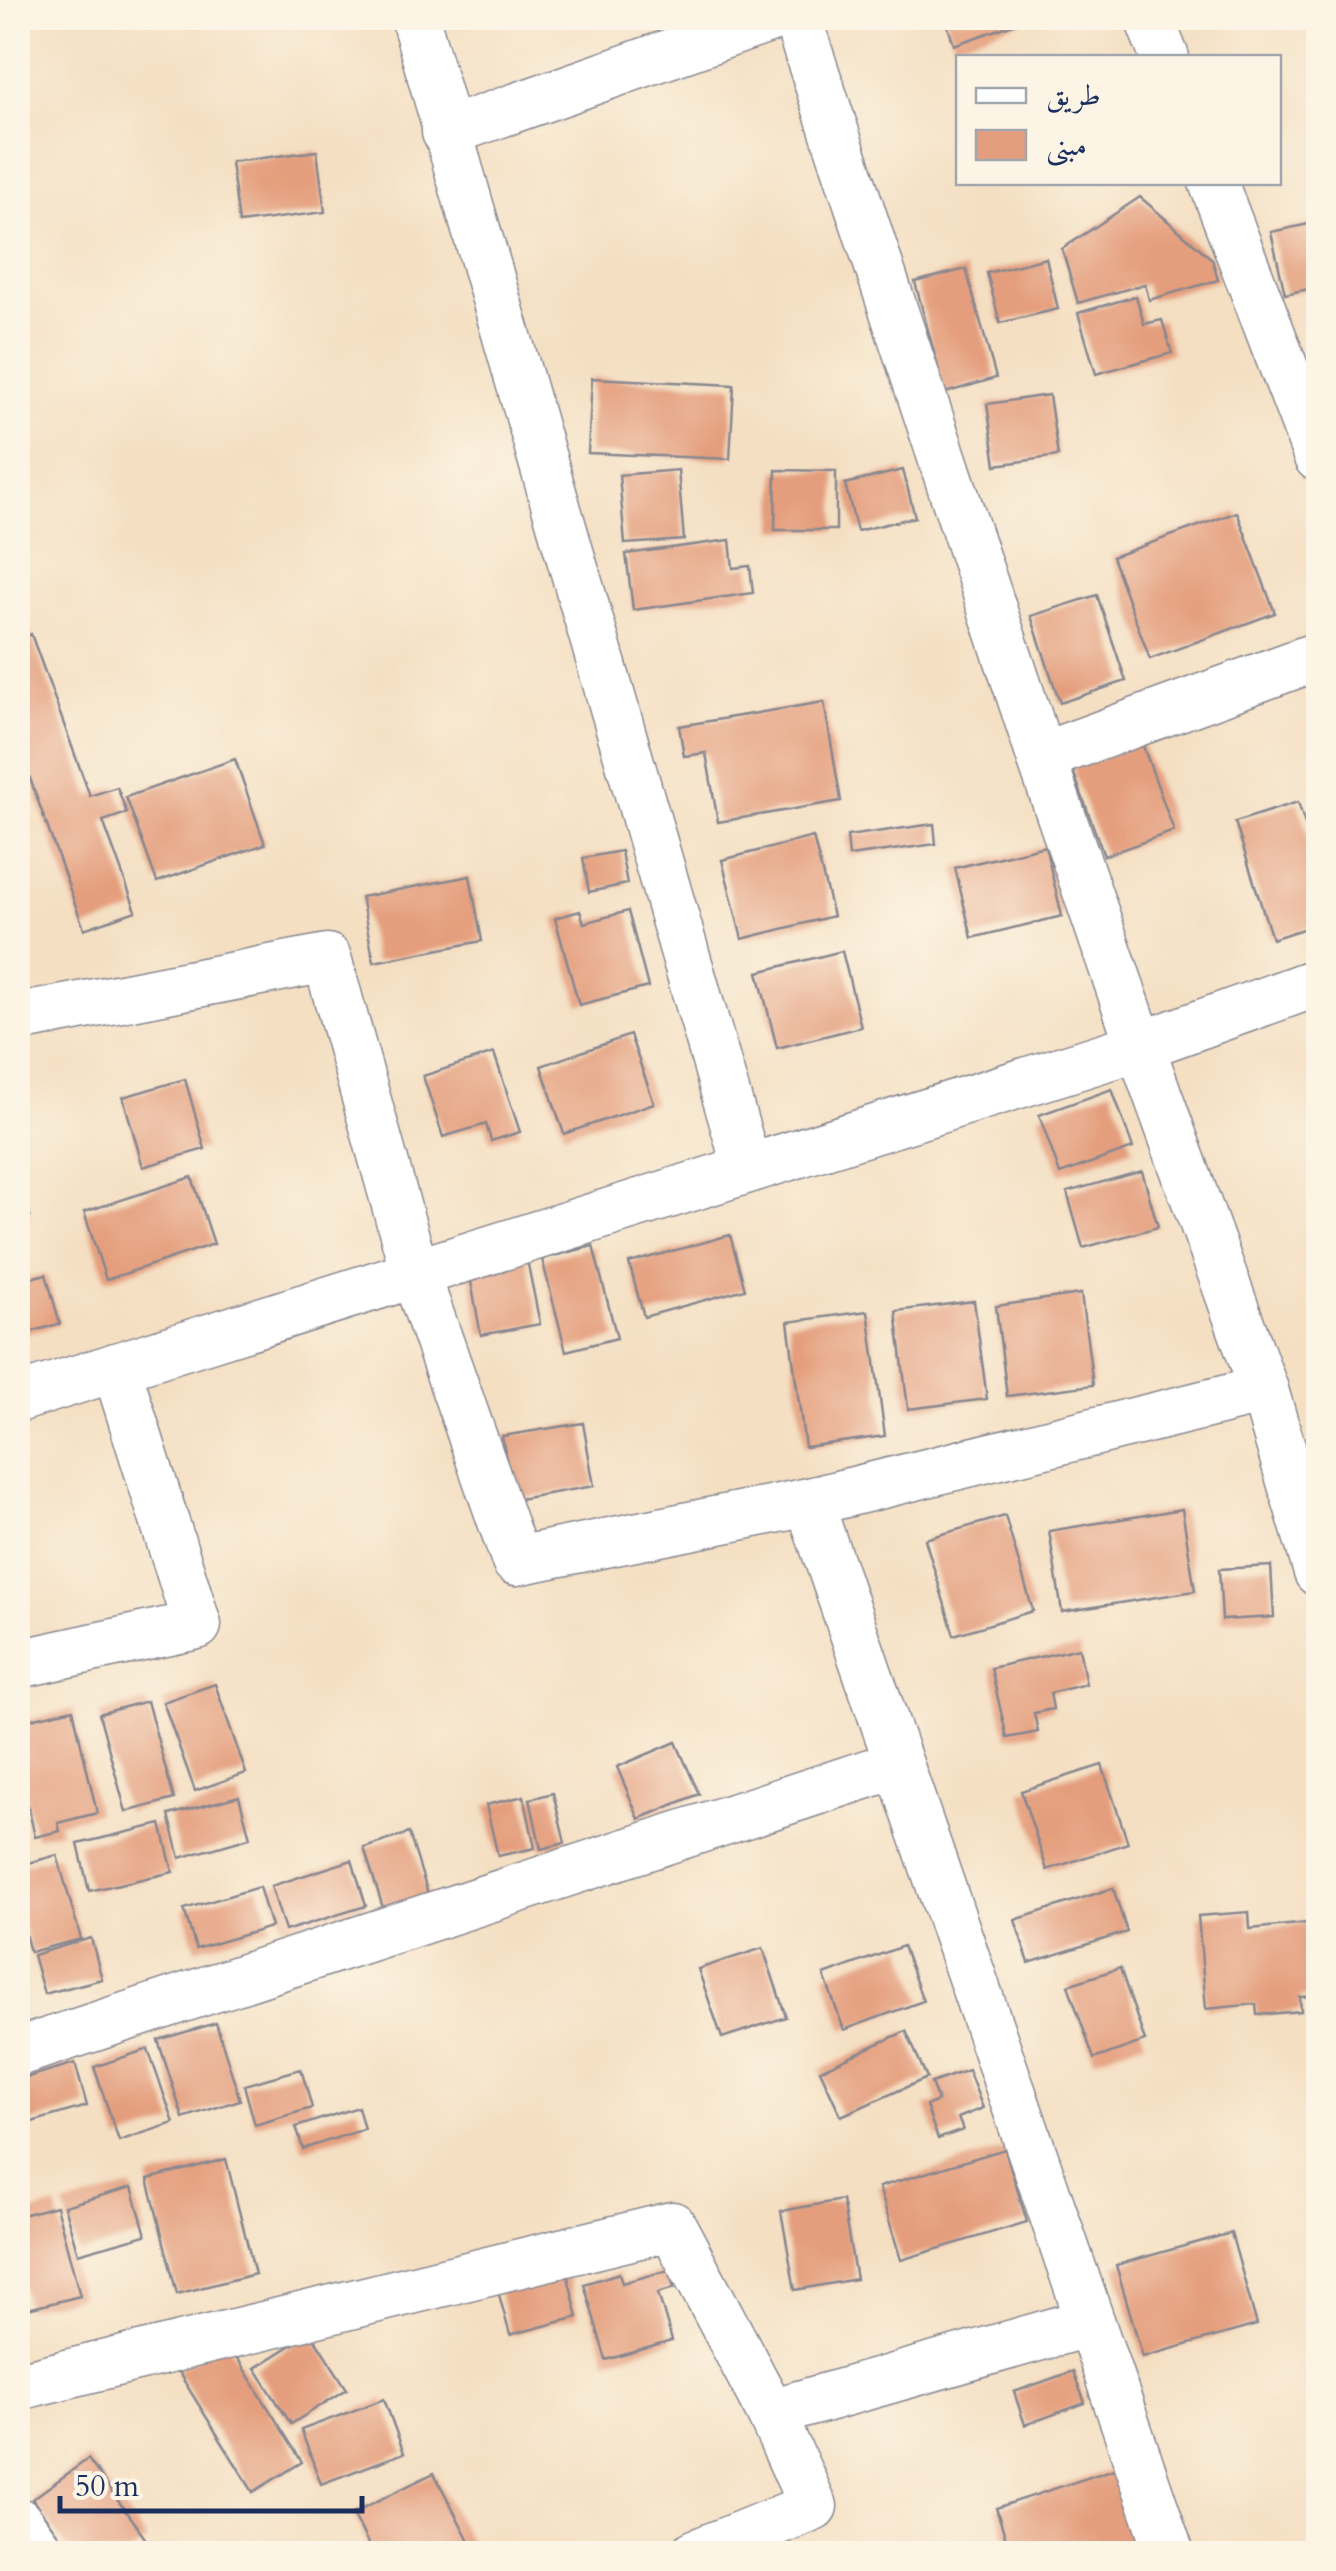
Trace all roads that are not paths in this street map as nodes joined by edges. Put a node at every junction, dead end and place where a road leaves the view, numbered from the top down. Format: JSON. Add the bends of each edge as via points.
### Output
{"nodes":[{"id":1,"x":416,"y":18,"type":"edge"},
{"id":2,"x":771,"y":18,"type":"edge"},
{"id":3,"x":797,"y":18,"type":"edge"},
{"id":4,"x":1149,"y":18,"type":"edge"},
{"id":5,"x":1163,"y":55,"type":"edge"},
{"id":6,"x":446,"y":132,"type":"junction"},
{"id":7,"x":1214,"y":185,"type":"edge"},
{"id":8,"x":1318,"y":456,"type":"edge"},
{"id":9,"x":1318,"y":656,"type":"edge"},
{"id":10,"x":1041,"y":757,"type":"junction"},
{"id":11,"x":1318,"y":982,"type":"edge"},
{"id":12,"x":18,"y":1018,"type":"edge"},
{"id":13,"x":1140,"y":1046,"type":"junction"},
{"id":14,"x":747,"y":1168,"type":"junction"},
{"id":15,"x":415,"y":1273,"type":"junction"},
{"id":16,"x":116,"y":1367,"type":"junction"},
{"id":17,"x":1264,"y":1390,"type":"junction"},
{"id":18,"x":18,"y":1398,"type":"edge"},
{"id":19,"x":808,"y":1502,"type":"junction"},
{"id":20,"x":1318,"y":1572,"type":"edge"},
{"id":21,"x":18,"y":1664,"type":"edge"},
{"id":22,"x":898,"y":1764,"type":"junction"},
{"id":23,"x":18,"y":2052,"type":"edge"},
{"id":24,"x":1090,"y":2322,"type":"junction"},
{"id":25,"x":18,"y":2386,"type":"edge"},
{"id":26,"x":770,"y":2413,"type":"junction"},
{"id":27,"x":18,"y":2522,"type":"edge"},
{"id":28,"x":41,"y":2554,"type":"edge"},
{"id":29,"x":695,"y":2554,"type":"edge"},
{"id":30,"x":1170,"y":2554,"type":"edge"}],
"edges":[{"from":1,"to":6,"type":"street"},
{"from":2,"to":6,"type":"street"},
{"from":3,"to":10,"type":"street"},
{"from":4,"to":5,"type":"street"},
{"from":6,"to":14,"type":"street"},
{"from":7,"to":8,"type":"street"},
{"from":9,"to":10,"type":"street"},
{"from":10,"to":13,"type":"street"},
{"from":11,"to":13,"type":"street"},
{"from":12,"to":15,"type":"street","via":[[326,958]]},
{"from":13,"to":14,"type":"street"},
{"from":13,"to":17,"type":"street"},
{"from":14,"to":15,"type":"street"},
{"from":15,"to":16,"type":"street"},
{"from":15,"to":19,"type":"street","via":[[516,1561]]},
{"from":16,"to":18,"type":"street"},
{"from":16,"to":21,"type":"street","via":[[197,1625]]},
{"from":17,"to":19,"type":"street"},
{"from":17,"to":20,"type":"street"},
{"from":19,"to":22,"type":"street"},
{"from":22,"to":23,"type":"street"},
{"from":22,"to":24,"type":"street"},
{"from":24,"to":26,"type":"street"},
{"from":24,"to":30,"type":"street"},
{"from":25,"to":26,"type":"street","via":[[672,2226]]},
{"from":26,"to":29,"type":"street","via":[[813,2506]]},
{"from":27,"to":28,"type":"street"}]}
